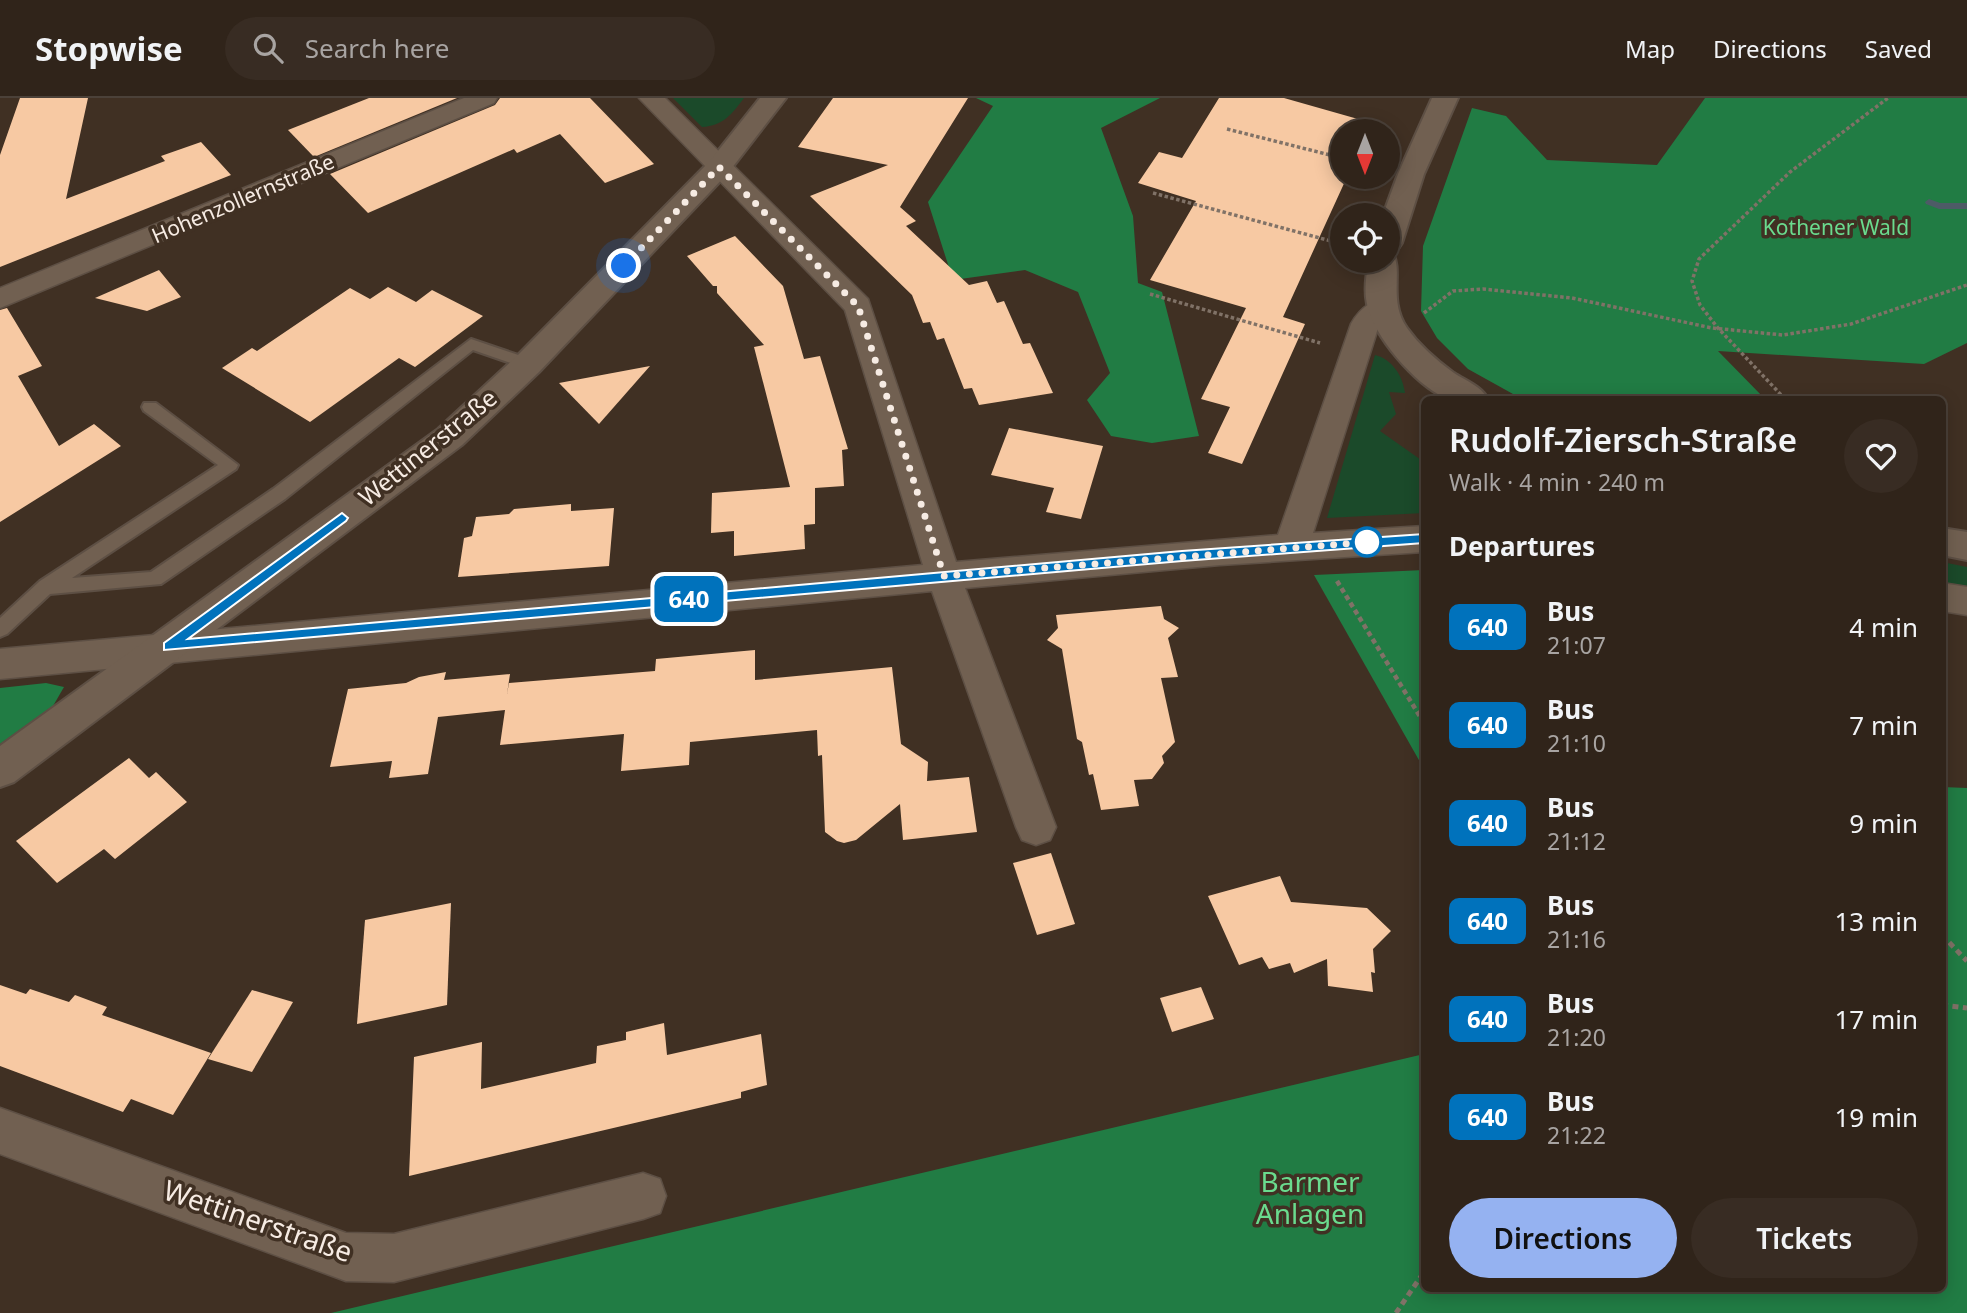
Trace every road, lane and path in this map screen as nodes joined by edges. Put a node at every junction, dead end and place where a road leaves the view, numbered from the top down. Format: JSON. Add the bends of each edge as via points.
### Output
{"nodes":[{"id":1,"x":485,"y":98,"type":"edge"},
{"id":2,"x":651,"y":98,"type":"edge"},
{"id":3,"x":773,"y":98,"type":"edge"},
{"id":4,"x":1445,"y":98,"type":"edge"},
{"id":5,"x":1888,"y":98,"type":"edge"},
{"id":6,"x":1227,"y":129,"type":"dead end"},
{"id":7,"x":1330,"y":155,"type":"edge"},
{"id":8,"x":719,"y":167,"type":"junction"},
{"id":9,"x":1153,"y":193,"type":"dead end"},
{"id":10,"x":1400,"y":207,"type":"edge"},
{"id":11,"x":1330,"y":241,"type":"edge"},
{"id":12,"x":1382,"y":273,"type":"edge"},
{"id":13,"x":1967,"y":285,"type":"edge"},
{"id":14,"x":1150,"y":294,"type":"dead end"},
{"id":15,"x":0,"y":299,"type":"edge"},
{"id":16,"x":1387,"y":317,"type":"junction"},
{"id":17,"x":1717,"y":327,"type":"junction"},
{"id":18,"x":1302,"y":338,"type":"dead end"},
{"id":19,"x":528,"y":364,"type":"junction"},
{"id":20,"x":1467,"y":396,"type":"edge"},
{"id":21,"x":1782,"y":396,"type":"edge"},
{"id":22,"x":150,"y":407,"type":"dead end"},
{"id":23,"x":1421,"y":539,"type":"edge"},
{"id":24,"x":1946,"y":542,"type":"edge"},
{"id":25,"x":1301,"y":545,"type":"junction"},
{"id":26,"x":1967,"y":546,"type":"edge"},
{"id":27,"x":944,"y":576,"type":"junction"},
{"id":28,"x":46,"y":587,"type":"junction"},
{"id":29,"x":1946,"y":598,"type":"edge"},
{"id":30,"x":1967,"y":601,"type":"edge"},
{"id":31,"x":0,"y":629,"type":"edge"},
{"id":32,"x":169,"y":647,"type":"junction"},
{"id":33,"x":0,"y":664,"type":"edge"},
{"id":34,"x":1421,"y":719,"type":"edge"},
{"id":35,"x":0,"y":769,"type":"edge"},
{"id":36,"x":1036,"y":827,"type":"dead end"},
{"id":37,"x":1946,"y":939,"type":"edge"},
{"id":38,"x":1967,"y":961,"type":"edge"},
{"id":39,"x":1946,"y":1005,"type":"edge"},
{"id":40,"x":1967,"y":1008,"type":"edge"},
{"id":41,"x":0,"y":1130,"type":"edge"},
{"id":42,"x":643,"y":1196,"type":"dead end"},
{"id":43,"x":1421,"y":1276,"type":"edge"},
{"id":44,"x":1396,"y":1313,"type":"edge"}],
"edges":[{"from":1,"to":15,"type":"street","name":"Hohenzollernstraße"},
{"from":2,"to":8,"type":"street"},
{"from":3,"to":8,"type":"street","name":"Wettinerstraße"},
{"from":4,"to":10,"type":"street"},
{"from":5,"to":17,"type":"path","via":[[1790,172],[1699,259],[1692,281],[1700,305]]},
{"from":6,"to":7,"type":"path"},
{"from":8,"to":19,"type":"street","name":"Wettinerstraße"},
{"from":8,"to":27,"type":"street","via":[[858,306]]},
{"from":9,"to":11,"type":"path"},
{"from":12,"to":16,"type":"street"},
{"from":13,"to":17,"type":"path","via":[[1823,331],[1754,334]]},
{"from":14,"to":18,"type":"path"},
{"from":16,"to":17,"type":"path","via":[[1434,309],[1450,292],[1465,289],[1529,291]]},
{"from":16,"to":20,"type":"street","via":[[1420,361]]},
{"from":16,"to":25,"type":"street","via":[[1365,324],[1299,527]]},
{"from":17,"to":21,"type":"path"},
{"from":19,"to":28,"type":"lane","via":[[471,344],[279,494],[155,579]]},
{"from":19,"to":32,"type":"street","name":"Wettinerstraße","via":[[450,438]]},
{"from":22,"to":28,"type":"lane","via":[[230,465]]},
{"from":23,"to":25,"type":"street"},
{"from":24,"to":26,"type":"street"},
{"from":25,"to":27,"type":"street"},
{"from":25,"to":34,"type":"path"},
{"from":27,"to":32,"type":"street"},
{"from":27,"to":36,"type":"street"},
{"from":28,"to":31,"type":"lane"},
{"from":29,"to":30,"type":"street"},
{"from":32,"to":33,"type":"street"},
{"from":32,"to":35,"type":"street","name":"Wettinerstraße"},
{"from":37,"to":38,"type":"path"},
{"from":39,"to":40,"type":"path"},
{"from":41,"to":42,"type":"street","name":"Wettinerstraße","via":[[346,1257],[394,1258]]},
{"from":43,"to":44,"type":"path"}]}
